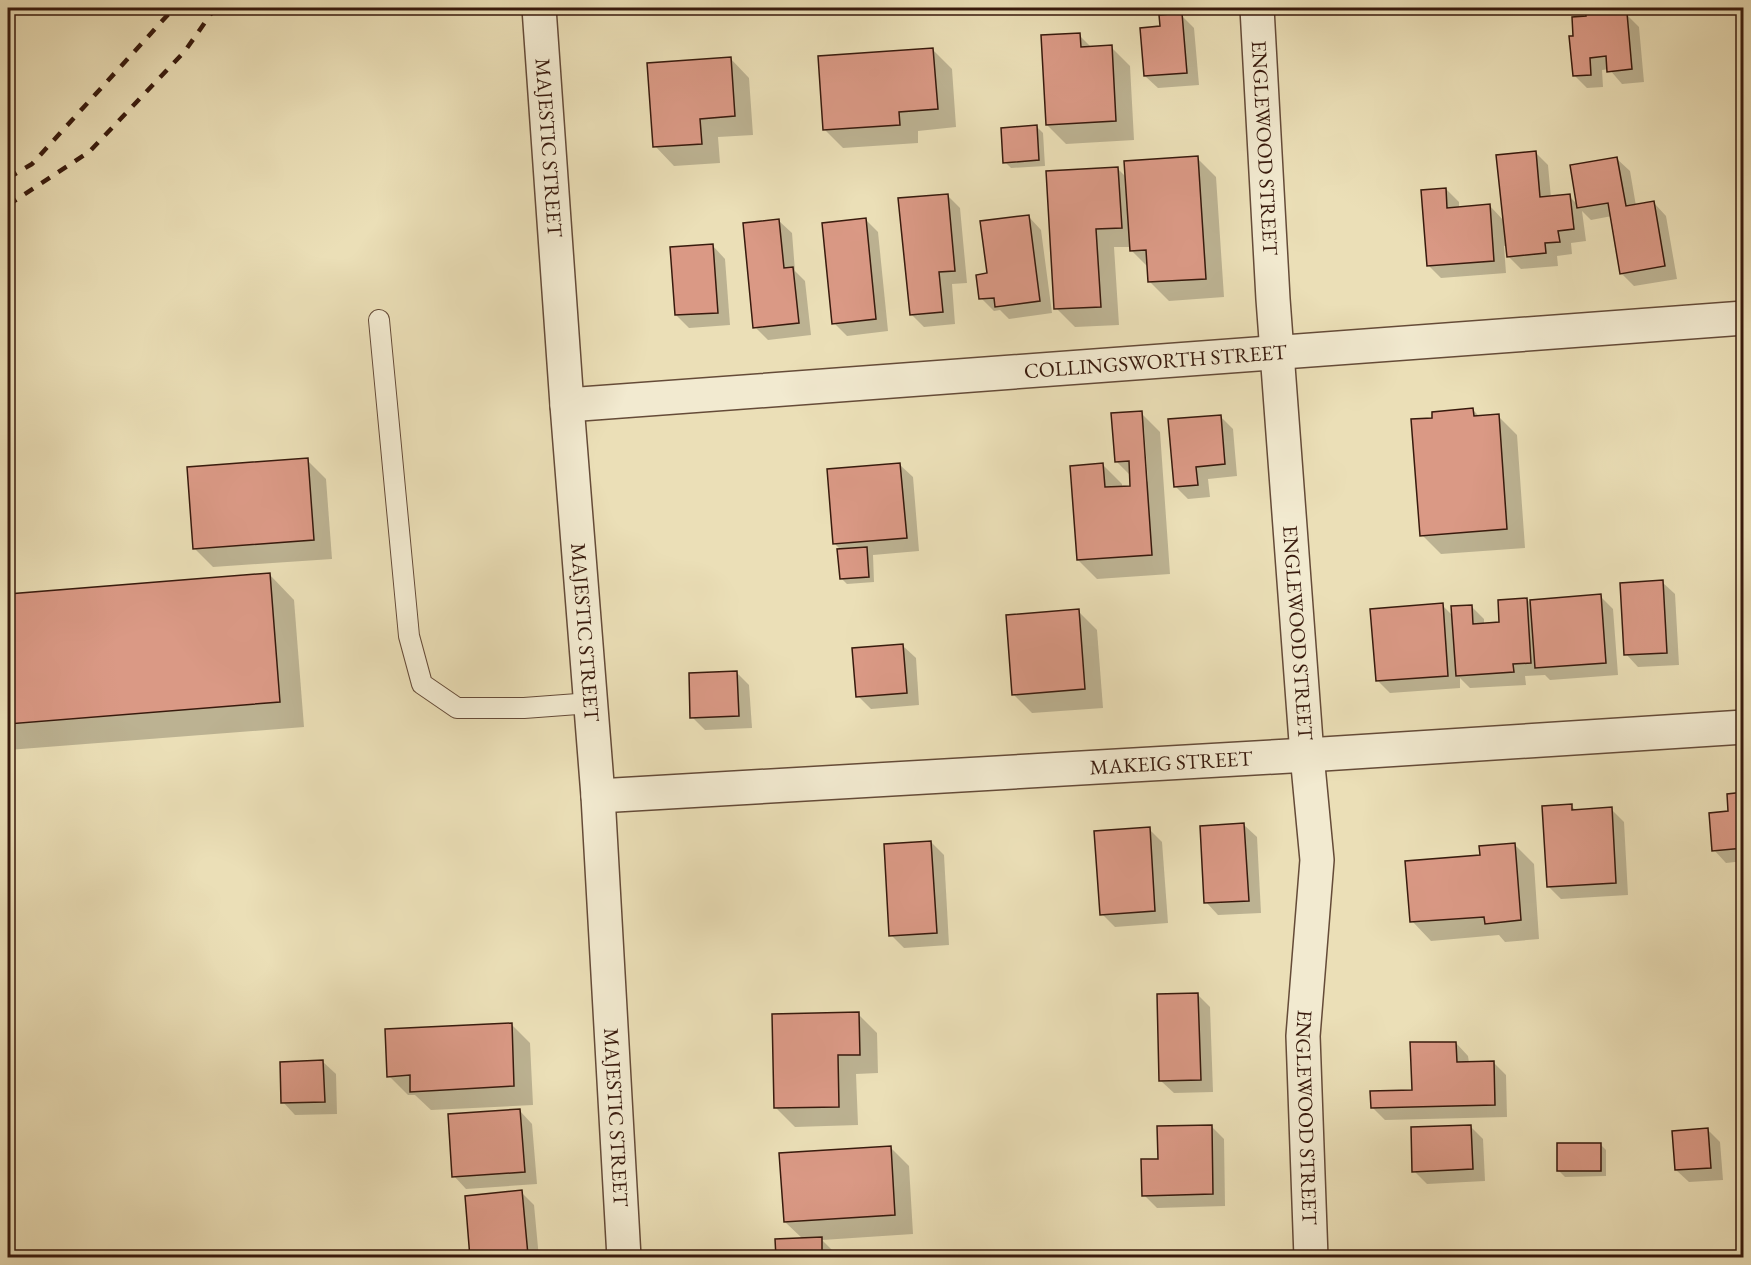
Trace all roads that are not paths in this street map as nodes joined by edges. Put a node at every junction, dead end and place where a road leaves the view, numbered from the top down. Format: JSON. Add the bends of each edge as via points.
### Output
{"nodes":[{"id":1,"x":539,"y":8,"type":"edge"},
{"id":2,"x":1257,"y":8,"type":"edge"},
{"id":3,"x":1743,"y":318,"type":"edge"},
{"id":4,"x":379,"y":320,"type":"dead end"},
{"id":5,"x":1277,"y":352,"type":"junction"},
{"id":6,"x":567,"y":405,"type":"junction"},
{"id":7,"x":591,"y":702,"type":"junction"},
{"id":8,"x":1743,"y":727,"type":"edge"},
{"id":9,"x":1307,"y":755,"type":"junction"},
{"id":10,"x":598,"y":796,"type":"junction"},
{"id":11,"x":624,"y":1257,"type":"edge"},
{"id":12,"x":1311,"y":1257,"type":"edge"}],
"edges":[{"from":1,"to":6,"type":"street","name":"MAJESTIC STREET"},
{"from":2,"to":5,"type":"street","name":"ENGLEWOOD STREET"},
{"from":3,"to":5,"type":"street","name":"COLLINGSWORTH STREET"},
{"from":4,"to":7,"type":"lane","via":[[409,636],[422,684],[457,708]]},
{"from":5,"to":6,"type":"street","name":"COLLINGSWORTH STREET"},
{"from":5,"to":9,"type":"street","name":"ENGLEWOOD STREET"},
{"from":6,"to":7,"type":"street","name":"MAJESTIC STREET"},
{"from":7,"to":10,"type":"street","name":"MAJESTIC STREET"},
{"from":8,"to":9,"type":"street","name":"MAKEIG STREET"},
{"from":9,"to":10,"type":"street","name":"MAKEIG STREET"},
{"from":9,"to":12,"type":"street","name":"ENGLEWOOD STREET","via":[[1317,860],[1303,1036]]},
{"from":10,"to":11,"type":"street","name":"MAJESTIC STREET"}]}
